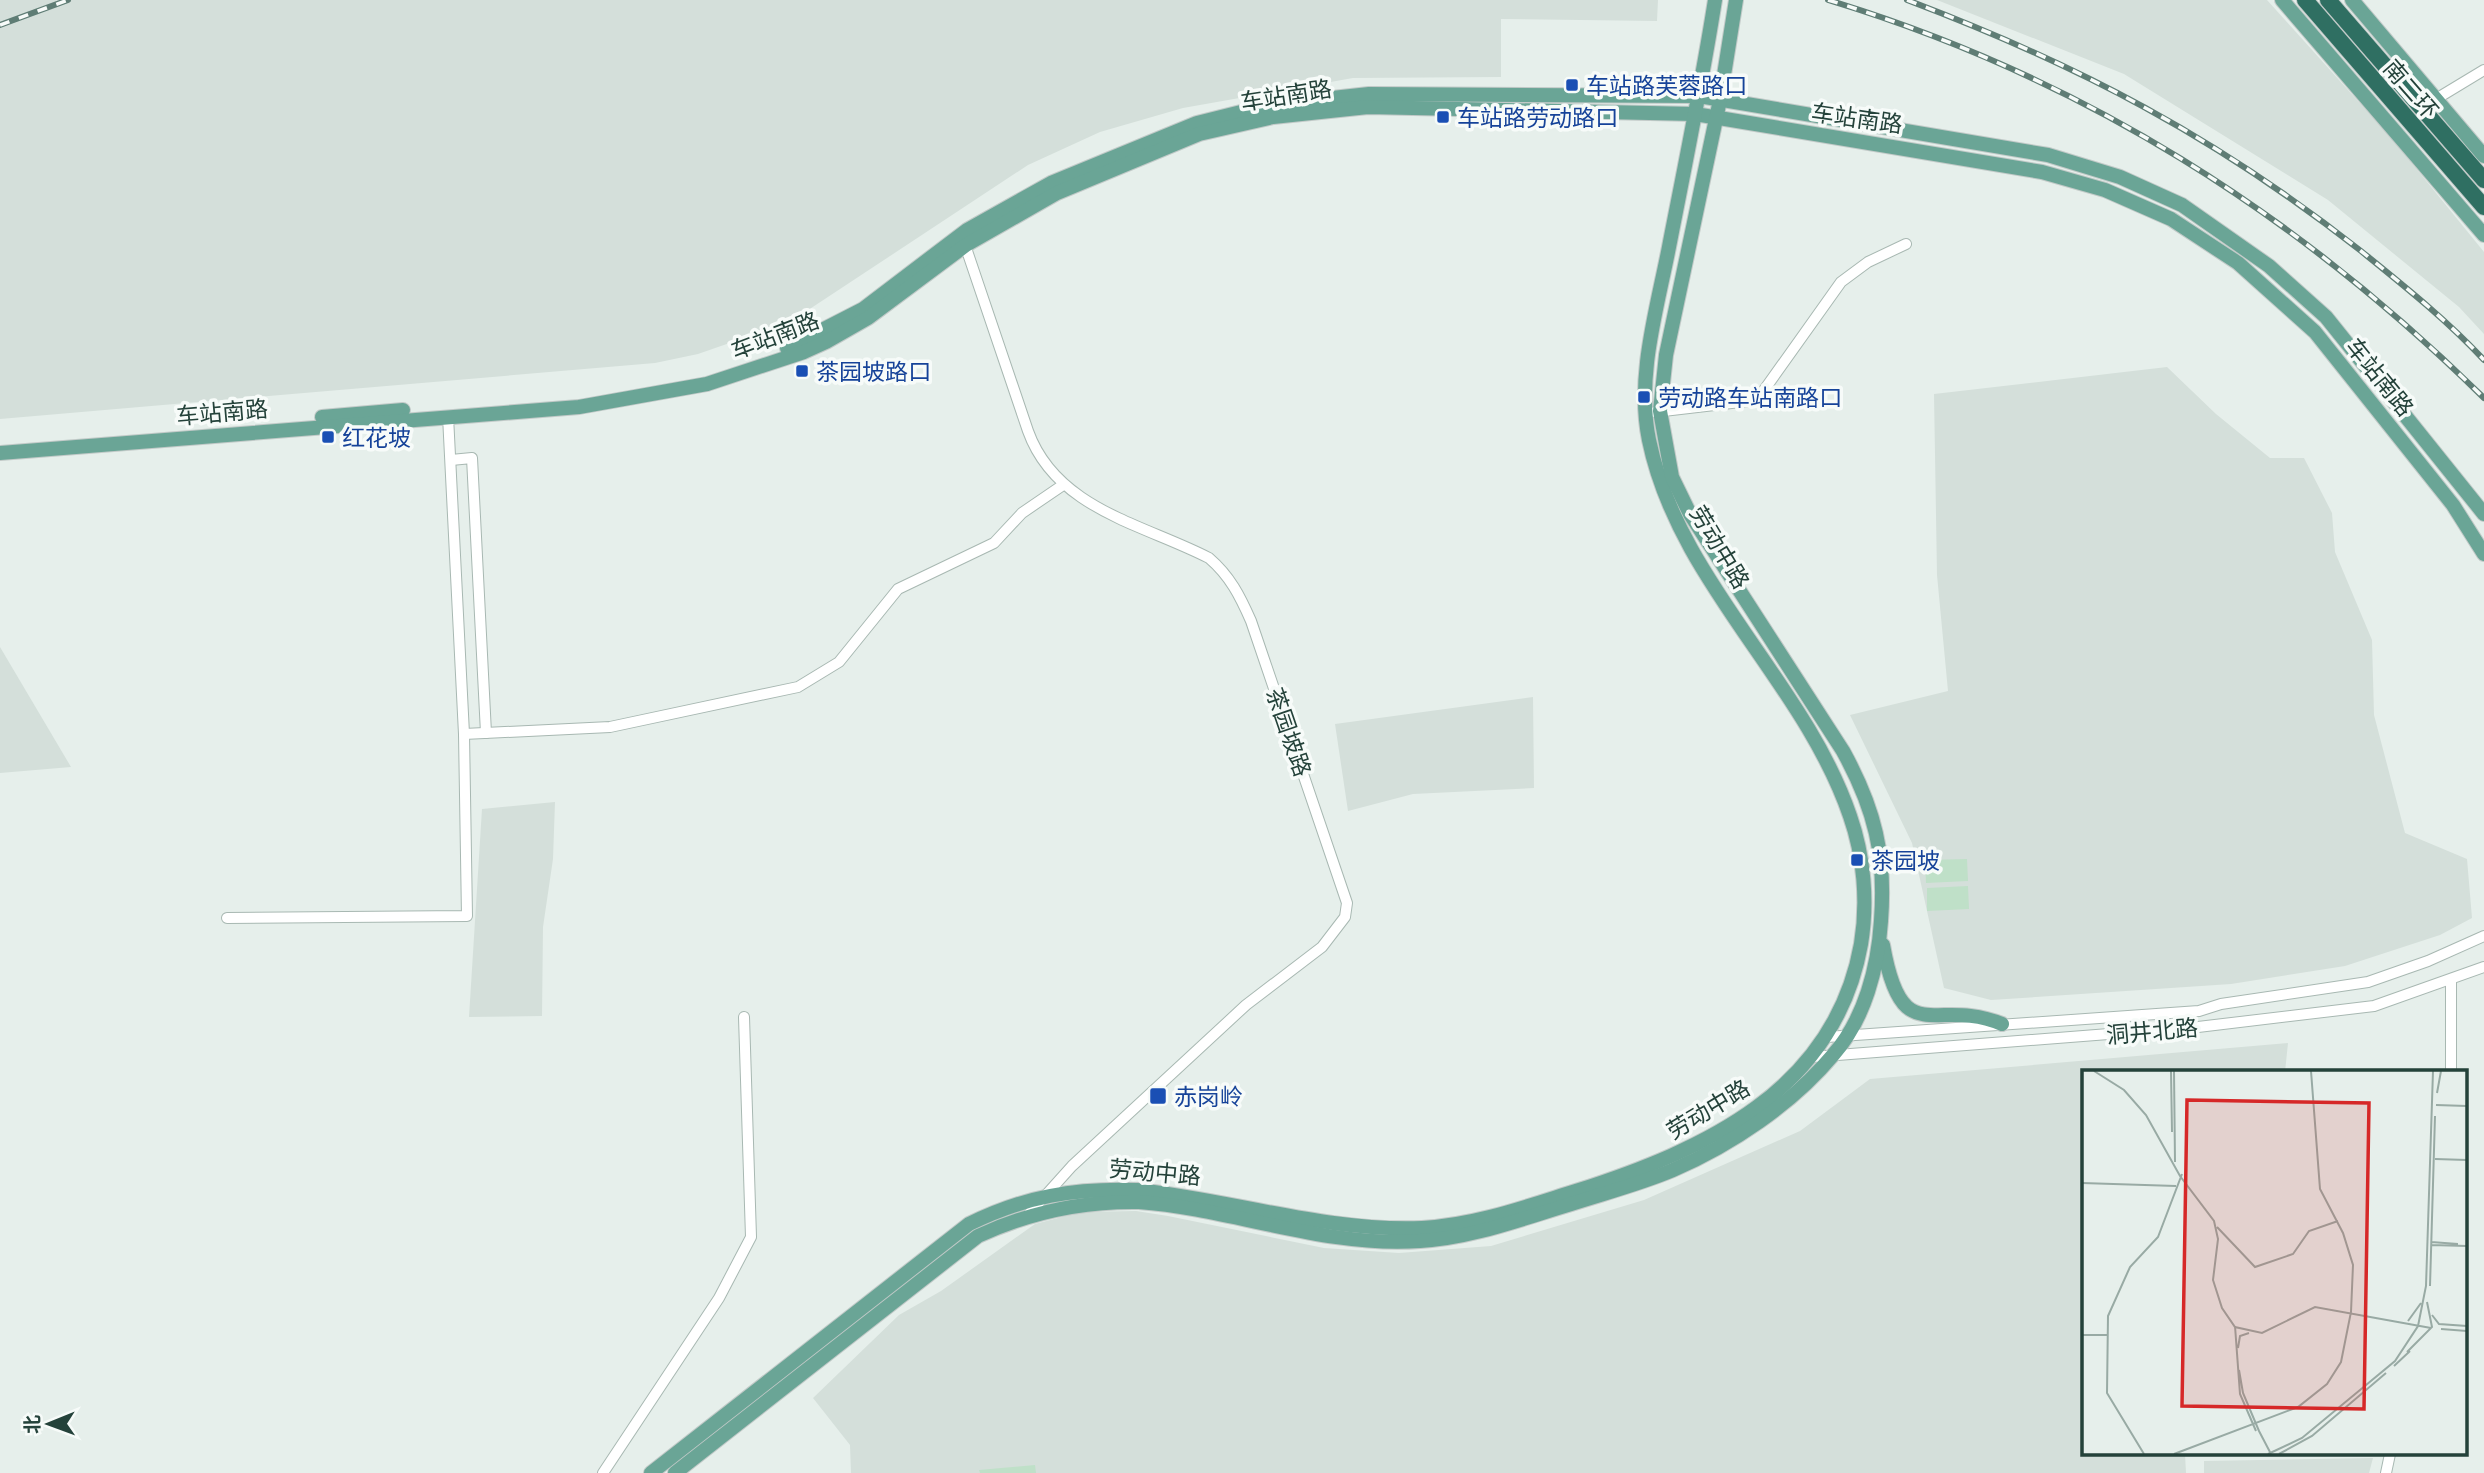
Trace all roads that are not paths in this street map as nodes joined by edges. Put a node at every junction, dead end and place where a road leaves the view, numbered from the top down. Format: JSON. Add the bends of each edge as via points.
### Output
{"nodes":[{"id":1,"x":1715,"y":0,"type":"edge"},
{"id":2,"x":1736,"y":0,"type":"edge"},
{"id":3,"x":2282,"y":0,"type":"edge"},
{"id":4,"x":2305,"y":0,"type":"edge"},
{"id":5,"x":2328,"y":0,"type":"edge"},
{"id":6,"x":2352,"y":0,"type":"edge"},
{"id":7,"x":2484,"y":70,"type":"edge"},
{"id":8,"x":1699,"y":96,"type":"junction"},
{"id":9,"x":2436,"y":99,"type":"junction"},
{"id":10,"x":1720,"y":100,"type":"junction"},
{"id":11,"x":1695,"y":114,"type":"junction"},
{"id":12,"x":1716,"y":118,"type":"junction"},
{"id":13,"x":2484,"y":156,"type":"edge"},
{"id":14,"x":2484,"y":180,"type":"edge"},
{"id":15,"x":2484,"y":207,"type":"edge"},
{"id":16,"x":2484,"y":235,"type":"edge"},
{"id":17,"x":963,"y":240,"type":"junction"},
{"id":18,"x":1906,"y":244,"type":"dead end"},
{"id":19,"x":1660,"y":411,"type":"junction"},
{"id":20,"x":1645,"y":414,"type":"junction"},
{"id":21,"x":448,"y":416,"type":"junction"},
{"id":22,"x":0,"y":443,"type":"edge"},
{"id":23,"x":0,"y":453,"type":"edge"},
{"id":24,"x":451,"y":460,"type":"junction"},
{"id":25,"x":1063,"y":485,"type":"junction"},
{"id":26,"x":2484,"y":514,"type":"edge"},
{"id":27,"x":2484,"y":554,"type":"edge"},
{"id":28,"x":486,"y":733,"type":"junction"},
{"id":29,"x":464,"y":734,"type":"junction"},
{"id":30,"x":227,"y":918,"type":"dead end"},
{"id":31,"x":1880,"y":930,"type":"junction"},
{"id":32,"x":2484,"y":936,"type":"edge"},
{"id":33,"x":2484,"y":967,"type":"edge"},
{"id":34,"x":2451,"y":981,"type":"junction"},
{"id":35,"x":744,"y":1017,"type":"dead end"},
{"id":36,"x":2002,"y":1024,"type":"junction"},
{"id":37,"x":1847,"y":1036,"type":"junction"},
{"id":38,"x":1827,"y":1037,"type":"junction"},
{"id":39,"x":1834,"y":1055,"type":"junction"},
{"id":40,"x":1812,"y":1057,"type":"junction"},
{"id":41,"x":2451,"y":1070,"type":"edge"},
{"id":42,"x":1050,"y":1194,"type":"junction"},
{"id":43,"x":1028,"y":1215,"type":"junction"},
{"id":44,"x":603,"y":1473,"type":"edge"},
{"id":45,"x":651,"y":1473,"type":"edge"},
{"id":46,"x":675,"y":1473,"type":"edge"}],
"edges":[{"from":1,"to":8,"type":"main road","name":"劳动中路"},
{"from":2,"to":10,"type":"main road","name":"劳动中路"},
{"from":3,"to":16,"type":"main road"},
{"from":4,"to":15,"type":"highway","name":"南二环"},
{"from":5,"to":14,"type":"highway","name":"南二环"},
{"from":6,"to":9,"type":"main road"},
{"from":7,"to":9,"type":"street"},
{"from":8,"to":10,"type":"main road","name":"车站南路"},
{"from":8,"to":11,"type":"main road","name":"劳动中路"},
{"from":8,"to":17,"type":"main road","name":"车站南路","via":[[1369,94],[1269,105],[1197,122],[1051,183]]},
{"from":9,"to":13,"type":"main road"},
{"from":10,"to":12,"type":"main road","name":"劳动中路"},
{"from":10,"to":26,"type":"main road","name":"车站南路","via":[[2048,155],[2120,177],[2182,205],[2260,258],[2326,317]]},
{"from":11,"to":12,"type":"main road","name":"车站南路"},
{"from":11,"to":17,"type":"main road","name":"车站南路","via":[[1368,107],[1273,117],[1161,148]]},
{"from":11,"to":20,"type":"main road","name":"劳动中路","via":[[1649,350]]},
{"from":12,"to":19,"type":"main road","name":"劳动中路","via":[[1665,355]]},
{"from":12,"to":27,"type":"main road","name":"车站南路","via":[[2042,172],[2105,190],[2171,219],[2238,263],[2315,332],[2473,533]]},
{"from":17,"to":21,"type":"main road","name":"车站南路","via":[[868,318],[804,352],[764,366],[707,384],[612,403]]},
{"from":17,"to":22,"type":"main road","name":"车站南路","via":[[818,334],[703,375],[578,399]]},
{"from":17,"to":25,"type":"street","name":"茶园坡路","via":[[1034,449]]},
{"from":18,"to":19,"type":"street","via":[[1868,262],[1842,282],[1757,400]]},
{"from":19,"to":20,"type":"street"},
{"from":19,"to":31,"type":"main road","name":"劳动中路","via":[[1672,477],[1690,513],[1857,776],[1882,853]]},
{"from":20,"to":38,"type":"main road","name":"劳动中路","via":[[1658,476],[1678,524],[1824,756],[1852,821],[1863,874],[1864,926],[1854,977]]},
{"from":21,"to":23,"type":"main road","name":"车站南路"},
{"from":21,"to":24,"type":"street"},
{"from":24,"to":28,"type":"street","via":[[472,458]]},
{"from":24,"to":29,"type":"street"},
{"from":25,"to":28,"type":"street","via":[[1022,513],[993,542],[898,589],[839,662],[798,687],[610,727]]},
{"from":25,"to":42,"type":"street","name":"茶园坡路","via":[[1100,509],[1209,558],[1238,590],[1347,902],[1345,916],[1322,947],[1246,1005],[1072,1166]]},
{"from":28,"to":29,"type":"street"},
{"from":29,"to":30,"type":"street","via":[[467,916]]},
{"from":31,"to":36,"type":"main road","via":[[1894,990],[1910,1009],[1925,1016],[1982,1016]]},
{"from":31,"to":37,"type":"main road","name":"劳动中路","via":[[1872,975]]},
{"from":32,"to":36,"type":"street","name":"洞井北路","via":[[2368,982],[2199,1011]]},
{"from":33,"to":34,"type":"street","name":"洞井北路"},
{"from":34,"to":39,"type":"street","name":"洞井北路","via":[[2374,1006],[2249,1022]]},
{"from":34,"to":41,"type":"street"},
{"from":35,"to":44,"type":"street","via":[[751,1237],[719,1298]]},
{"from":36,"to":37,"type":"street","name":"洞井北路"},
{"from":37,"to":38,"type":"street","name":"洞井北路"},
{"from":37,"to":39,"type":"main road","name":"劳动中路"},
{"from":38,"to":40,"type":"main road","name":"劳动中路"},
{"from":39,"to":40,"type":"street","name":"洞井北路"},
{"from":39,"to":43,"type":"main road","name":"劳动中路","via":[[1761,1120],[1685,1165],[1459,1237],[1353,1239],[1139,1202],[1103,1202]]},
{"from":40,"to":42,"type":"main road","name":"劳动中路","via":[[1765,1103],[1661,1163],[1459,1224],[1361,1227],[1137,1190]]},
{"from":42,"to":43,"type":"street","name":"茶园坡路"},
{"from":42,"to":45,"type":"main road","name":"劳动中路","via":[[969,1224]]},
{"from":43,"to":46,"type":"main road","name":"劳动中路","via":[[978,1236]]}]}
